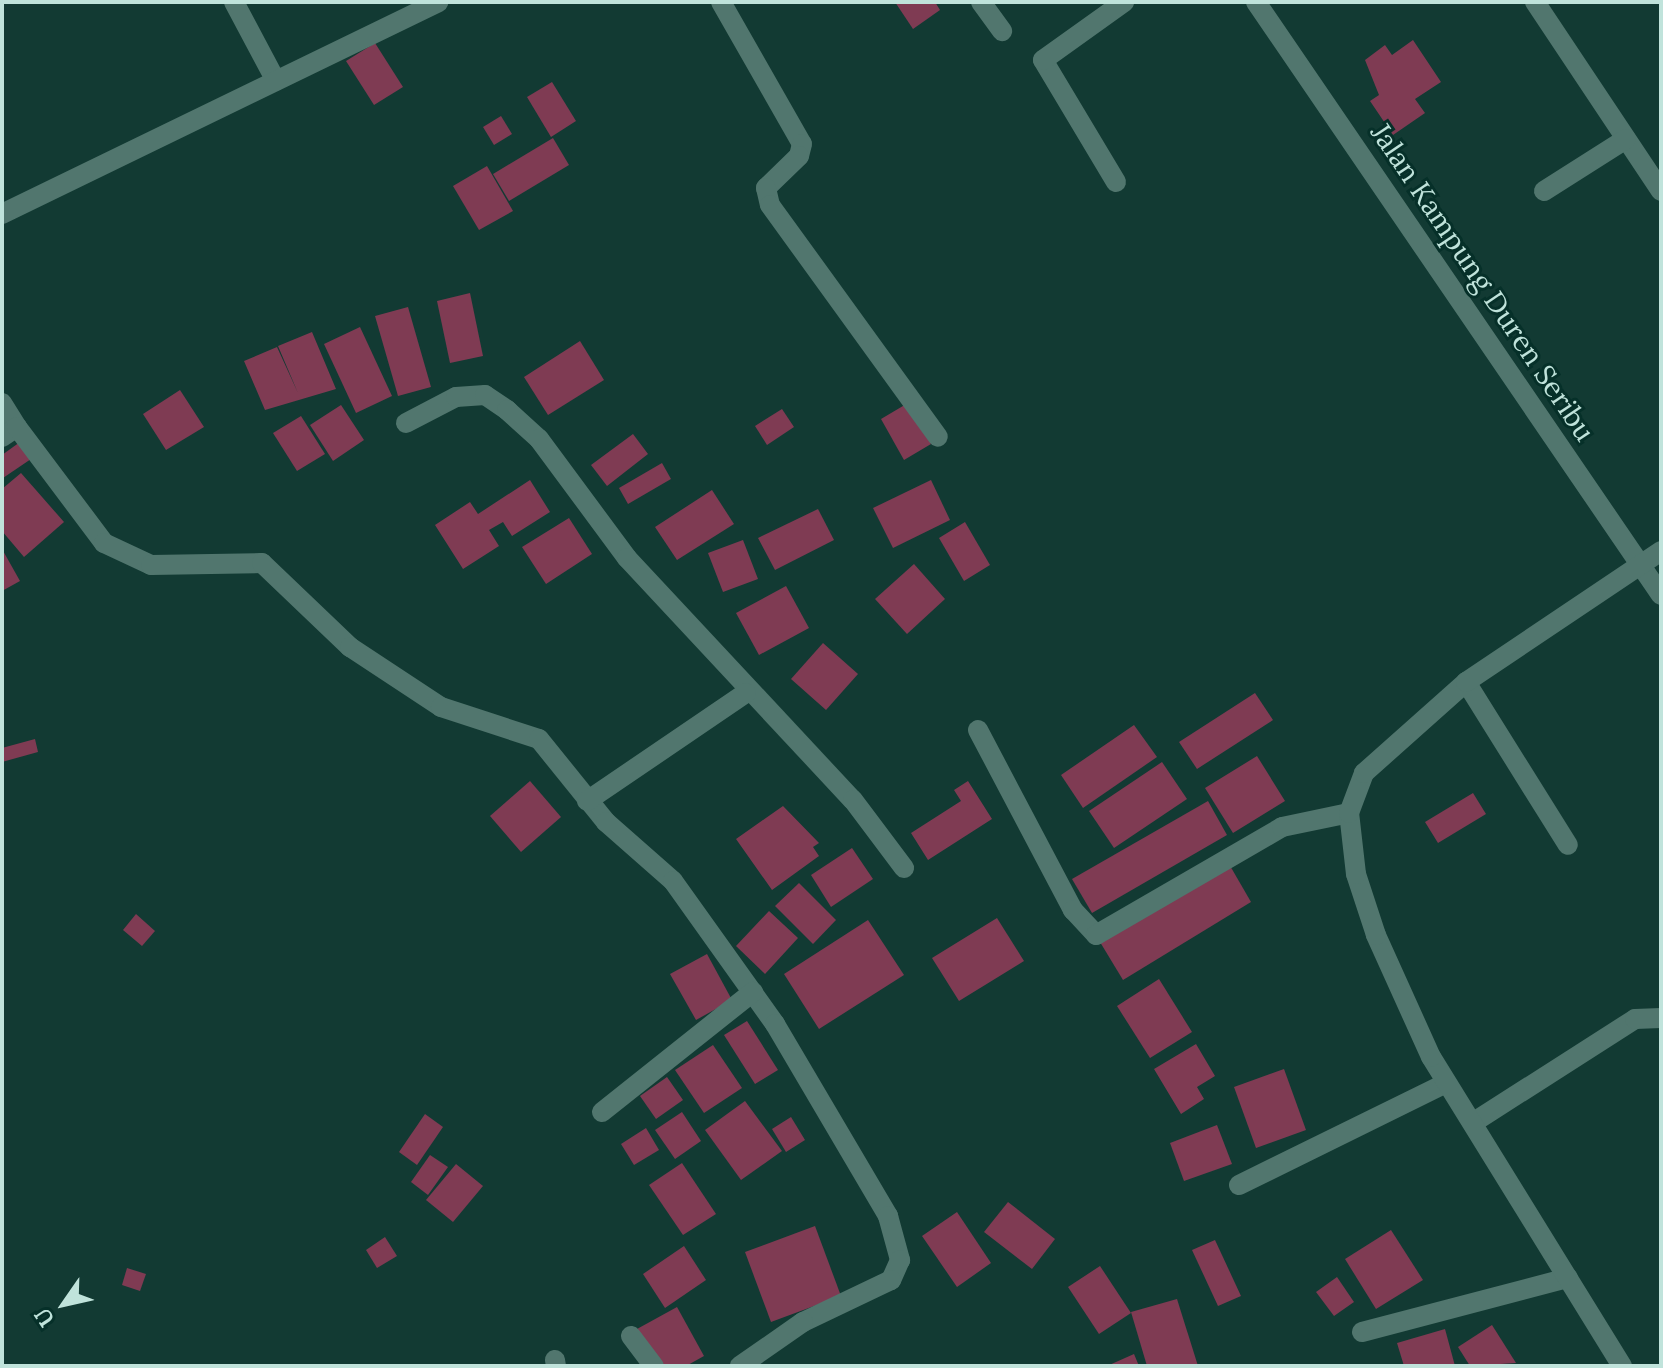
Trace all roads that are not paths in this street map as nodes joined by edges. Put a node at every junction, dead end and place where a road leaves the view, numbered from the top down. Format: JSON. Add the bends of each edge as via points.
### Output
{"nodes":[{"id":1,"x":234,"y":2,"type":"edge"},
{"id":2,"x":438,"y":2,"type":"edge"},
{"id":3,"x":721,"y":2,"type":"edge"},
{"id":4,"x":981,"y":2,"type":"edge"},
{"id":5,"x":1124,"y":2,"type":"edge"},
{"id":6,"x":1256,"y":2,"type":"edge"},
{"id":7,"x":1535,"y":2,"type":"edge"},
{"id":8,"x":1002,"y":31,"type":"dead end"},
{"id":9,"x":276,"y":81,"type":"junction"},
{"id":10,"x":1626,"y":139,"type":"junction"},
{"id":11,"x":1116,"y":182,"type":"dead end"},
{"id":12,"x":1544,"y":191,"type":"dead end"},
{"id":13,"x":1661,"y":191,"type":"edge"},
{"id":14,"x":2,"y":214,"type":"edge"},
{"id":15,"x":2,"y":403,"type":"edge"},
{"id":16,"x":406,"y":423,"type":"dead end"},
{"id":17,"x":9,"y":432,"type":"edge"},
{"id":18,"x":938,"y":437,"type":"dead end"},
{"id":19,"x":1661,"y":551,"type":"edge"},
{"id":20,"x":1640,"y":566,"type":"junction"},
{"id":21,"x":1661,"y":595,"type":"edge"},
{"id":22,"x":1466,"y":682,"type":"junction"},
{"id":23,"x":746,"y":693,"type":"junction"},
{"id":24,"x":978,"y":730,"type":"dead end"},
{"id":25,"x":587,"y":801,"type":"junction"},
{"id":26,"x":1349,"y":813,"type":"junction"},
{"id":27,"x":1568,"y":845,"type":"dead end"},
{"id":28,"x":904,"y":868,"type":"dead end"},
{"id":29,"x":753,"y":992,"type":"junction"},
{"id":30,"x":1661,"y":1018,"type":"edge"},
{"id":31,"x":1444,"y":1084,"type":"junction"},
{"id":32,"x":602,"y":1112,"type":"dead end"},
{"id":33,"x":1474,"y":1122,"type":"junction"},
{"id":34,"x":1239,"y":1185,"type":"dead end"},
{"id":35,"x":1568,"y":1278,"type":"junction"},
{"id":36,"x":1362,"y":1332,"type":"dead end"},
{"id":37,"x":631,"y":1336,"type":"dead end"},
{"id":38,"x":654,"y":1366,"type":"edge"},
{"id":39,"x":740,"y":1366,"type":"edge"},
{"id":40,"x":1622,"y":1366,"type":"edge"}],
"edges":[{"from":1,"to":9,"type":"street"},
{"from":2,"to":9,"type":"street"},
{"from":3,"to":18,"type":"street","via":[[802,144],[799,156],[766,188],[770,205]]},
{"from":4,"to":8,"type":"street"},
{"from":5,"to":11,"type":"street","via":[[1043,60]]},
{"from":6,"to":20,"type":"street","name":"Jalan Kampung Duren Seribu"},
{"from":7,"to":10,"type":"street"},
{"from":9,"to":14,"type":"street"},
{"from":10,"to":12,"type":"street"},
{"from":10,"to":13,"type":"street"},
{"from":15,"to":17,"type":"street"},
{"from":16,"to":23,"type":"street","via":[[456,397],[485,395],[507,410]]},
{"from":17,"to":25,"type":"street","via":[[104,543],[151,565],[262,563],[350,647],[441,707],[539,739]]},
{"from":19,"to":20,"type":"street"},
{"from":20,"to":21,"type":"street","name":"Jalan Kampung Duren Seribu"},
{"from":20,"to":22,"type":"street"},
{"from":22,"to":26,"type":"street","via":[[1364,773]]},
{"from":22,"to":27,"type":"street"},
{"from":23,"to":25,"type":"street"},
{"from":23,"to":28,"type":"street","via":[[853,800]]},
{"from":24,"to":26,"type":"street","via":[[1073,910],[1096,935],[1282,827]]},
{"from":25,"to":29,"type":"street","via":[[673,881]]},
{"from":26,"to":31,"type":"street","via":[[1356,874],[1376,935]]},
{"from":29,"to":32,"type":"street"},
{"from":29,"to":39,"type":"street","via":[[888,1216],[900,1260],[891,1280],[803,1322]]},
{"from":30,"to":33,"type":"street","via":[[1635,1019]]},
{"from":31,"to":33,"type":"street"},
{"from":31,"to":34,"type":"street"},
{"from":33,"to":35,"type":"street"},
{"from":35,"to":36,"type":"street"},
{"from":35,"to":40,"type":"street"},
{"from":37,"to":38,"type":"street"}]}
